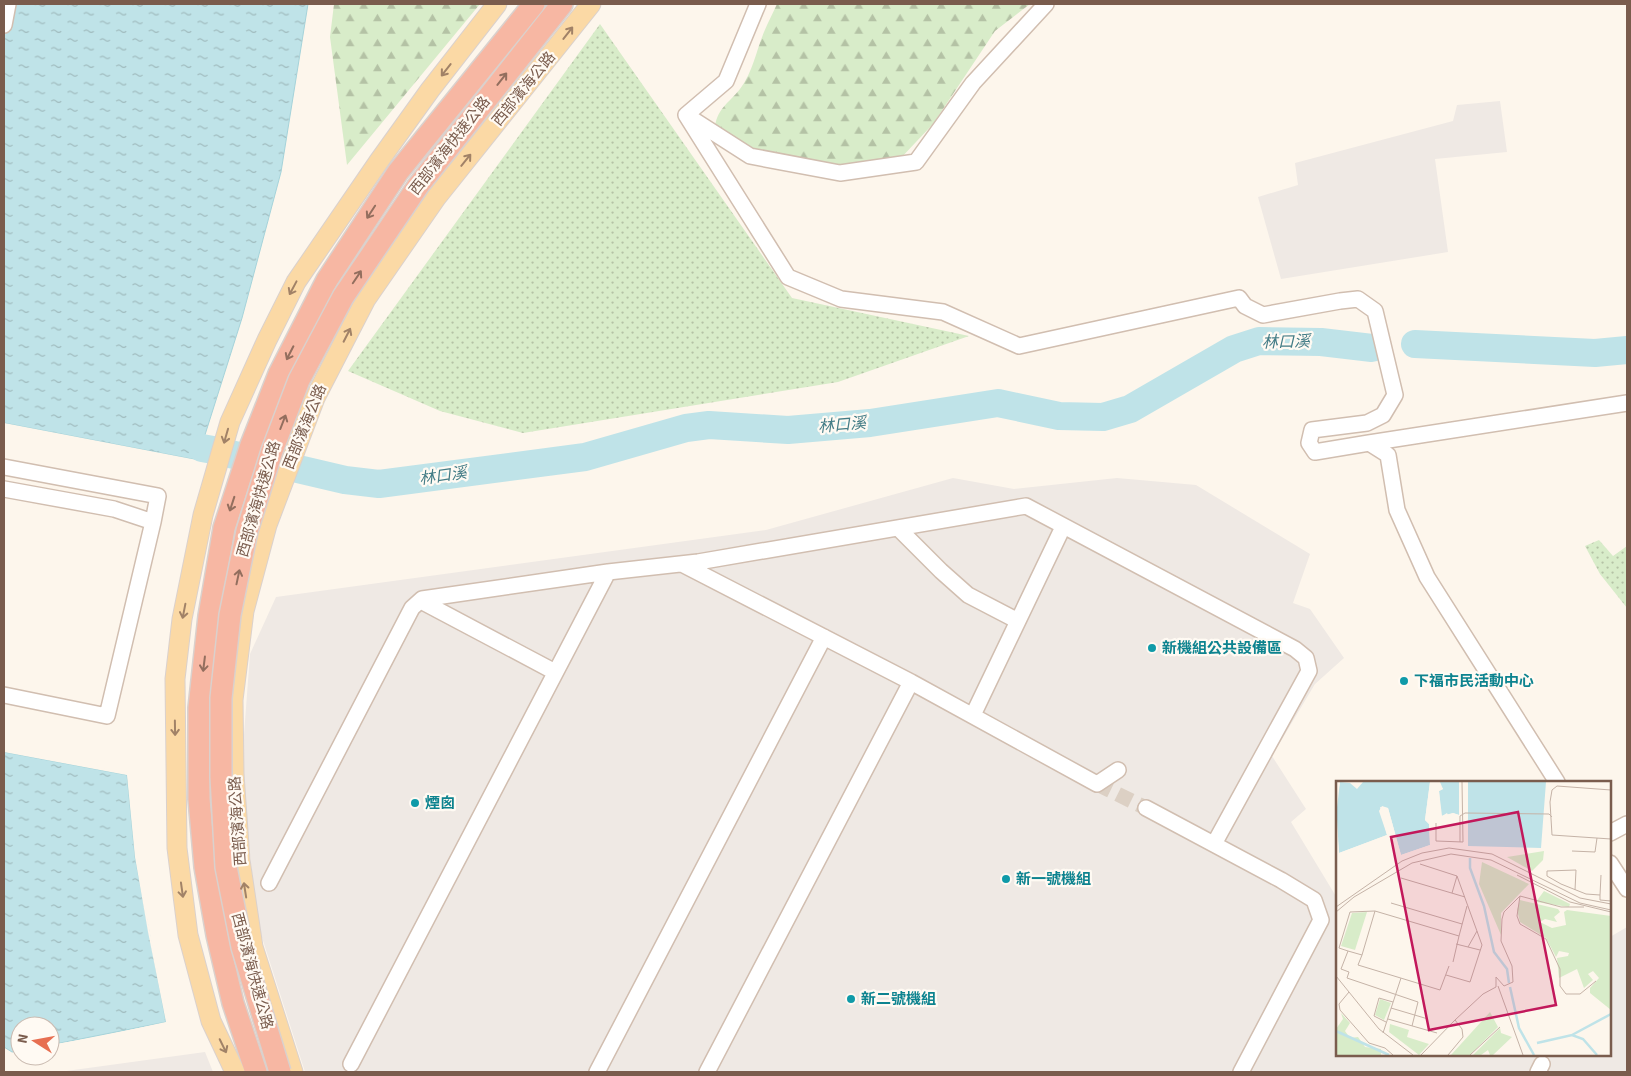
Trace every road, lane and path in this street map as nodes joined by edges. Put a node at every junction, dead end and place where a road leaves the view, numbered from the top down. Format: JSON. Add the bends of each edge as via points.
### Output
{"nodes":[{"id":1,"x":8,"y":4,"type":"edge"},
{"id":2,"x":497,"y":4,"type":"edge"},
{"id":3,"x":534,"y":4,"type":"edge"},
{"id":4,"x":562,"y":4,"type":"edge"},
{"id":5,"x":592,"y":4,"type":"edge"},
{"id":6,"x":758,"y":4,"type":"edge"},
{"id":7,"x":1046,"y":4,"type":"edge"},
{"id":8,"x":4,"y":25,"type":"edge"},
{"id":9,"x":686,"y":115,"type":"junction"},
{"id":10,"x":1627,"y":402,"type":"edge"},
{"id":11,"x":1369,"y":442,"type":"junction"},
{"id":12,"x":4,"y":467,"type":"edge"},
{"id":13,"x":4,"y":489,"type":"edge"},
{"id":14,"x":154,"y":522,"type":"junction"},
{"id":15,"x":1063,"y":527,"type":"junction"},
{"id":16,"x":898,"y":528,"type":"junction"},
{"id":17,"x":682,"y":564,"type":"junction"},
{"id":18,"x":608,"y":572,"type":"junction"},
{"id":19,"x":420,"y":601,"type":"junction"},
{"id":20,"x":1018,"y":621,"type":"junction"},
{"id":21,"x":824,"y":637,"type":"junction"},
{"id":22,"x":555,"y":672,"type":"junction"},
{"id":23,"x":911,"y":682,"type":"junction"},
{"id":24,"x":4,"y":695,"type":"edge"},
{"id":25,"x":974,"y":715,"type":"junction"},
{"id":26,"x":1118,"y":770,"type":"dead end"},
{"id":27,"x":1556,"y":781,"type":"edge"},
{"id":28,"x":1146,"y":808,"type":"tunnel mouth"},
{"id":29,"x":1627,"y":824,"type":"edge"},
{"id":30,"x":1611,"y":832,"type":"edge"},
{"id":31,"x":1214,"y":844,"type":"junction"},
{"id":32,"x":1611,"y":865,"type":"edge"},
{"id":33,"x":269,"y":883,"type":"dead end"},
{"id":34,"x":1627,"y":889,"type":"edge"},
{"id":35,"x":351,"y":1064,"type":"dead end"},
{"id":36,"x":287,"y":1068,"type":"edge"},
{"id":37,"x":235,"y":1072,"type":"edge"},
{"id":38,"x":257,"y":1072,"type":"edge"},
{"id":39,"x":597,"y":1072,"type":"edge"},
{"id":40,"x":707,"y":1072,"type":"edge"},
{"id":41,"x":1241,"y":1072,"type":"edge"}],
"edges":[{"from":1,"to":8,"type":"street"},
{"from":2,"to":37,"type":"main road","one_way":true,"via":[[402,129],[296,282],[230,422],[203,515],[182,618],[175,679],[177,848],[188,935],[211,1021]]},
{"from":3,"to":38,"type":"highway","name":"西部濱海快速公路","one_way":true,"via":[[398,172],[327,280],[279,374],[224,528],[199,708],[199,799],[205,867],[217,935],[233,1003]]},
{"from":36,"to":4,"type":"highway","name":"西部濱海快速公路","one_way":true,"bridge":true,"via":[[242,947],[226,867],[220,776],[221,698],[230,615],[247,531],[299,380],[344,297],[418,186]]},
{"from":36,"to":5,"type":"main road","name":"西部濱海公路","one_way":true,"via":[[253,947],[240,860],[234,774],[233,700],[243,621],[267,525],[315,398],[366,299],[436,198]]},
{"from":6,"to":9,"type":"street","via":[[726,81]]},
{"from":7,"to":9,"type":"street","via":[[973,83],[916,162],[840,173],[750,156]]},
{"from":9,"to":11,"type":"street","via":[[788,277],[841,299],[943,312],[1019,346],[1239,298],[1245,306],[1263,315],[1358,299],[1375,310],[1395,395],[1384,416],[1367,423],[1312,430],[1309,443],[1315,452]]},
{"from":10,"to":11,"type":"street"},
{"from":11,"to":27,"type":"street","via":[[1388,455],[1397,510],[1427,577]]},
{"from":12,"to":14,"type":"street","via":[[158,496]]},
{"from":13,"to":14,"type":"street","via":[[114,509]]},
{"from":14,"to":24,"type":"street","via":[[107,716]]},
{"from":15,"to":16,"type":"street","via":[[1026,506]]},
{"from":15,"to":20,"type":"street"},
{"from":15,"to":31,"type":"street","via":[[1295,649],[1306,658],[1309,672]]},
{"from":16,"to":17,"type":"street"},
{"from":16,"to":20,"type":"street","via":[[968,595]]},
{"from":17,"to":18,"type":"street"},
{"from":17,"to":21,"type":"street"},
{"from":18,"to":19,"type":"street"},
{"from":18,"to":22,"type":"street"},
{"from":19,"to":22,"type":"street"},
{"from":19,"to":33,"type":"street","via":[[412,608]]},
{"from":20,"to":25,"type":"street"},
{"from":21,"to":23,"type":"street"},
{"from":21,"to":39,"type":"street"},
{"from":22,"to":35,"type":"street"},
{"from":23,"to":25,"type":"street"},
{"from":23,"to":40,"type":"street"},
{"from":25,"to":26,"type":"street","via":[[1097,784]]},
{"from":28,"to":31,"type":"street"},
{"from":29,"to":30,"type":"street"},
{"from":31,"to":41,"type":"street","via":[[1314,900],[1321,920]]},
{"from":32,"to":34,"type":"street"},
{"from":36,"to":38,"type":"street"}]}
